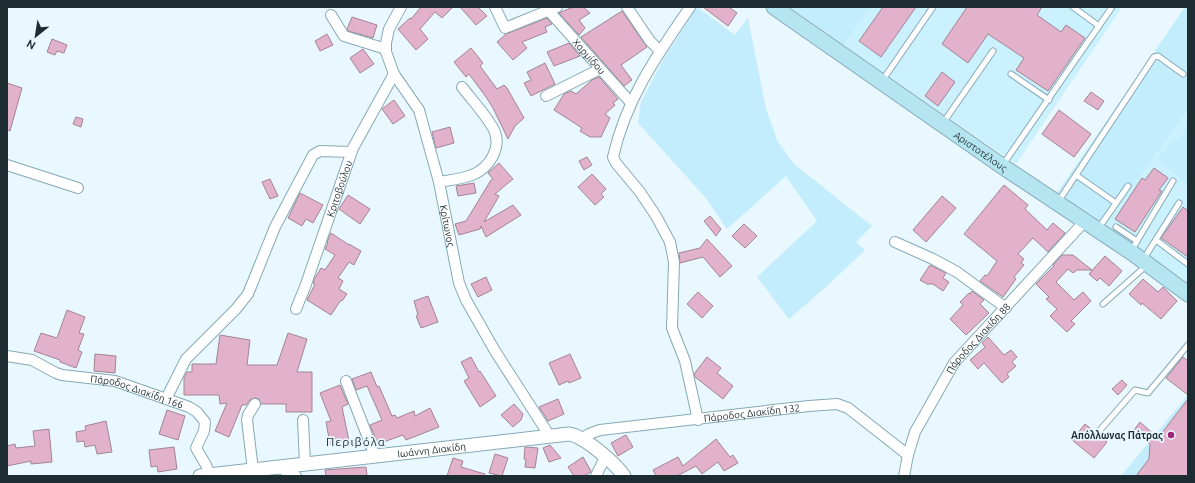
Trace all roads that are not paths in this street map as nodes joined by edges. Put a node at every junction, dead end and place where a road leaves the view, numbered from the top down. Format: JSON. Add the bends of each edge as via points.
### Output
{"nodes":[{"id":1,"x":401,"y":7,"type":"edge"},
{"id":2,"x":495,"y":7,"type":"edge"},
{"id":3,"x":627,"y":7,"type":"edge"},
{"id":4,"x":690,"y":7,"type":"edge"},
{"id":5,"x":774,"y":7,"type":"edge"},
{"id":6,"x":933,"y":7,"type":"edge"},
{"id":7,"x":1073,"y":7,"type":"edge"},
{"id":8,"x":1112,"y":7,"type":"edge"},
{"id":9,"x":553,"y":9,"type":"edge"},
{"id":10,"x":331,"y":15,"type":"dead end"},
{"id":11,"x":1099,"y":26,"type":"junction"},
{"id":12,"x":386,"y":49,"type":"junction"},
{"id":13,"x":660,"y":51,"type":"junction"},
{"id":14,"x":993,"y":51,"type":"dead end"},
{"id":15,"x":600,"y":69,"type":"junction"},
{"id":16,"x":394,"y":74,"type":"junction"},
{"id":17,"x":1011,"y":74,"type":"dead end"},
{"id":18,"x":1183,"y":74,"type":"dead end"},
{"id":19,"x":881,"y":82,"type":"junction"},
{"id":20,"x":462,"y":87,"type":"dead end"},
{"id":21,"x":546,"y":96,"type":"dead end"},
{"id":22,"x":1049,"y":100,"type":"junction"},
{"id":23,"x":631,"y":103,"type":"junction"},
{"id":24,"x":942,"y":124,"type":"junction"},
{"id":25,"x":351,"y":152,"type":"junction"},
{"id":26,"x":7,"y":165,"type":"edge"},
{"id":27,"x":1002,"y":166,"type":"junction"},
{"id":28,"x":1076,"y":175,"type":"junction"},
{"id":29,"x":1173,"y":181,"type":"dead end"},
{"id":30,"x":439,"y":182,"type":"junction"},
{"id":31,"x":1128,"y":186,"type":"dead end"},
{"id":32,"x":78,"y":188,"type":"dead end"},
{"id":33,"x":1057,"y":202,"type":"junction"},
{"id":34,"x":1116,"y":202,"type":"junction"},
{"id":35,"x":1180,"y":202,"type":"dead end"},
{"id":36,"x":1085,"y":221,"type":"junction"},
{"id":37,"x":1116,"y":227,"type":"dead end"},
{"id":38,"x":1097,"y":229,"type":"junction"},
{"id":39,"x":1156,"y":240,"type":"junction"},
{"id":40,"x":895,"y":242,"type":"dead end"},
{"id":41,"x":1134,"y":247,"type":"junction"},
{"id":42,"x":1146,"y":263,"type":"junction"},
{"id":43,"x":1188,"y":264,"type":"edge"},
{"id":44,"x":1188,"y":294,"type":"edge"},
{"id":45,"x":1103,"y":304,"type":"dead end"},
{"id":46,"x":1006,"y":308,"type":"junction"},
{"id":47,"x":296,"y":309,"type":"dead end"},
{"id":48,"x":1188,"y":345,"type":"edge"},
{"id":49,"x":7,"y":356,"type":"edge"},
{"id":50,"x":346,"y":381,"type":"dead end"},
{"id":51,"x":166,"y":399,"type":"junction"},
{"id":52,"x":255,"y":404,"type":"dead end"},
{"id":53,"x":303,"y":420,"type":"dead end"},
{"id":54,"x":698,"y":420,"type":"junction"},
{"id":55,"x":1100,"y":430,"type":"dead end"},
{"id":56,"x":549,"y":436,"type":"junction"},
{"id":57,"x":581,"y":438,"type":"junction"},
{"id":58,"x":908,"y":454,"type":"junction"},
{"id":59,"x":375,"y":456,"type":"junction"},
{"id":60,"x":605,"y":457,"type":"junction"},
{"id":61,"x":305,"y":464,"type":"junction"},
{"id":62,"x":278,"y":467,"type":"junction"},
{"id":63,"x":253,"y":470,"type":"junction"},
{"id":64,"x":205,"y":475,"type":"edge"},
{"id":65,"x":296,"y":476,"type":"edge"},
{"id":66,"x":596,"y":476,"type":"edge"},
{"id":67,"x":624,"y":476,"type":"edge"},
{"id":68,"x":904,"y":476,"type":"edge"}],
"edges":[{"from":1,"to":12,"type":"street","name":"Κρίτωνος","via":[[389,29]]},
{"from":2,"to":9,"type":"street","via":[[504,28]]},
{"from":3,"to":13,"type":"street"},
{"from":4,"to":13,"type":"street"},
{"from":5,"to":19,"type":"main road","name":"Αριστοτέλους"},
{"from":6,"to":19,"type":"lane"},
{"from":7,"to":11,"type":"lane"},
{"from":8,"to":11,"type":"lane"},
{"from":9,"to":15,"type":"street","name":"Χαρμίδου"},
{"from":10,"to":12,"type":"street","via":[[344,36]]},
{"from":11,"to":22,"type":"lane"},
{"from":12,"to":16,"type":"street","name":"Κρίτωνος"},
{"from":13,"to":23,"type":"street"},
{"from":14,"to":24,"type":"lane"},
{"from":15,"to":21,"type":"street"},
{"from":15,"to":23,"type":"street","name":"Χαρμίδου"},
{"from":16,"to":25,"type":"street","name":"Κριτοβούλου"},
{"from":16,"to":30,"type":"street","name":"Κρίτωνος","via":[[418,108]]},
{"from":17,"to":22,"type":"lane"},
{"from":18,"to":28,"type":"lane","via":[[1158,56],[1154,57]]},
{"from":19,"to":24,"type":"main road","name":"Αριστοτέλους"},
{"from":20,"to":30,"type":"street","via":[[494,130],[496,148],[487,164],[478,172]]},
{"from":22,"to":27,"type":"lane"},
{"from":23,"to":54,"type":"street","via":[[613,157],[656,216],[671,247],[675,272],[672,328],[684,361]]},
{"from":24,"to":27,"type":"main road","name":"Αριστοτέλους"},
{"from":25,"to":47,"type":"street","name":"Κριτοβούλου"},
{"from":25,"to":51,"type":"street","via":[[320,151],[313,155],[275,227],[248,294],[186,359]]},
{"from":26,"to":32,"type":"street"},
{"from":27,"to":33,"type":"main road","name":"Αριστοτέλους"},
{"from":28,"to":33,"type":"lane"},
{"from":28,"to":34,"type":"lane"},
{"from":29,"to":41,"type":"lane"},
{"from":30,"to":56,"type":"street","name":"Κρίτωνος","via":[[462,292]]},
{"from":31,"to":34,"type":"lane"},
{"from":33,"to":36,"type":"main road","name":"Αριστοτέλους"},
{"from":34,"to":38,"type":"lane"},
{"from":35,"to":39,"type":"lane"},
{"from":36,"to":38,"type":"main road","name":"Αριστοτέλους"},
{"from":36,"to":46,"type":"street","name":"Πάροδος Διακίδη 88"},
{"from":37,"to":41,"type":"lane"},
{"from":38,"to":41,"type":"main road","name":"Αριστοτέλους"},
{"from":39,"to":42,"type":"lane"},
{"from":39,"to":43,"type":"lane"},
{"from":40,"to":46,"type":"street","via":[[957,272]]},
{"from":41,"to":42,"type":"main road","name":"Αριστοτέλους"},
{"from":42,"to":44,"type":"main road","name":"Αριστοτέλους"},
{"from":42,"to":45,"type":"lane"},
{"from":46,"to":58,"type":"street","name":"Πάροδος Διακίδη 88","via":[[954,363],[918,426]]},
{"from":48,"to":55,"type":"lane","via":[[1148,392],[1134,390]]},
{"from":49,"to":51,"type":"street","name":"Πάροδος Διακίδη 166","via":[[32,360],[62,375],[107,380]]},
{"from":50,"to":59,"type":"street"},
{"from":51,"to":64,"type":"street","name":"Πάροδος Διακίδη 166","via":[[193,409],[205,422],[196,448],[206,466]]},
{"from":52,"to":63,"type":"street","via":[[247,420]]},
{"from":53,"to":61,"type":"street"},
{"from":54,"to":57,"type":"street","name":"Πάροδος Διακίδη 132","via":[[600,430]]},
{"from":54,"to":58,"type":"street","name":"Πάροδος Διακίδη 132","via":[[837,404],[848,408]]},
{"from":56,"to":57,"type":"street","name":"Ιωάννη Διακίδη","via":[[573,434]]},
{"from":56,"to":59,"type":"street","name":"Ιωάννη Διακίδη"},
{"from":57,"to":60,"type":"street","name":"Ιωάννη Διακίδη"},
{"from":58,"to":68,"type":"street","name":"Πάροδος Διακίδη 88"},
{"from":59,"to":61,"type":"street","name":"Ιωάννη Διακίδη"},
{"from":60,"to":66,"type":"street"},
{"from":60,"to":67,"type":"street","name":"Ιωάννη Διακίδη"},
{"from":61,"to":62,"type":"street","name":"Ιωάννη Διακίδη"},
{"from":62,"to":63,"type":"street","name":"Ιωάννη Διακίδη"},
{"from":62,"to":65,"type":"street"},
{"from":63,"to":64,"type":"street","name":"Ιωάννη Διακίδη"}]}
